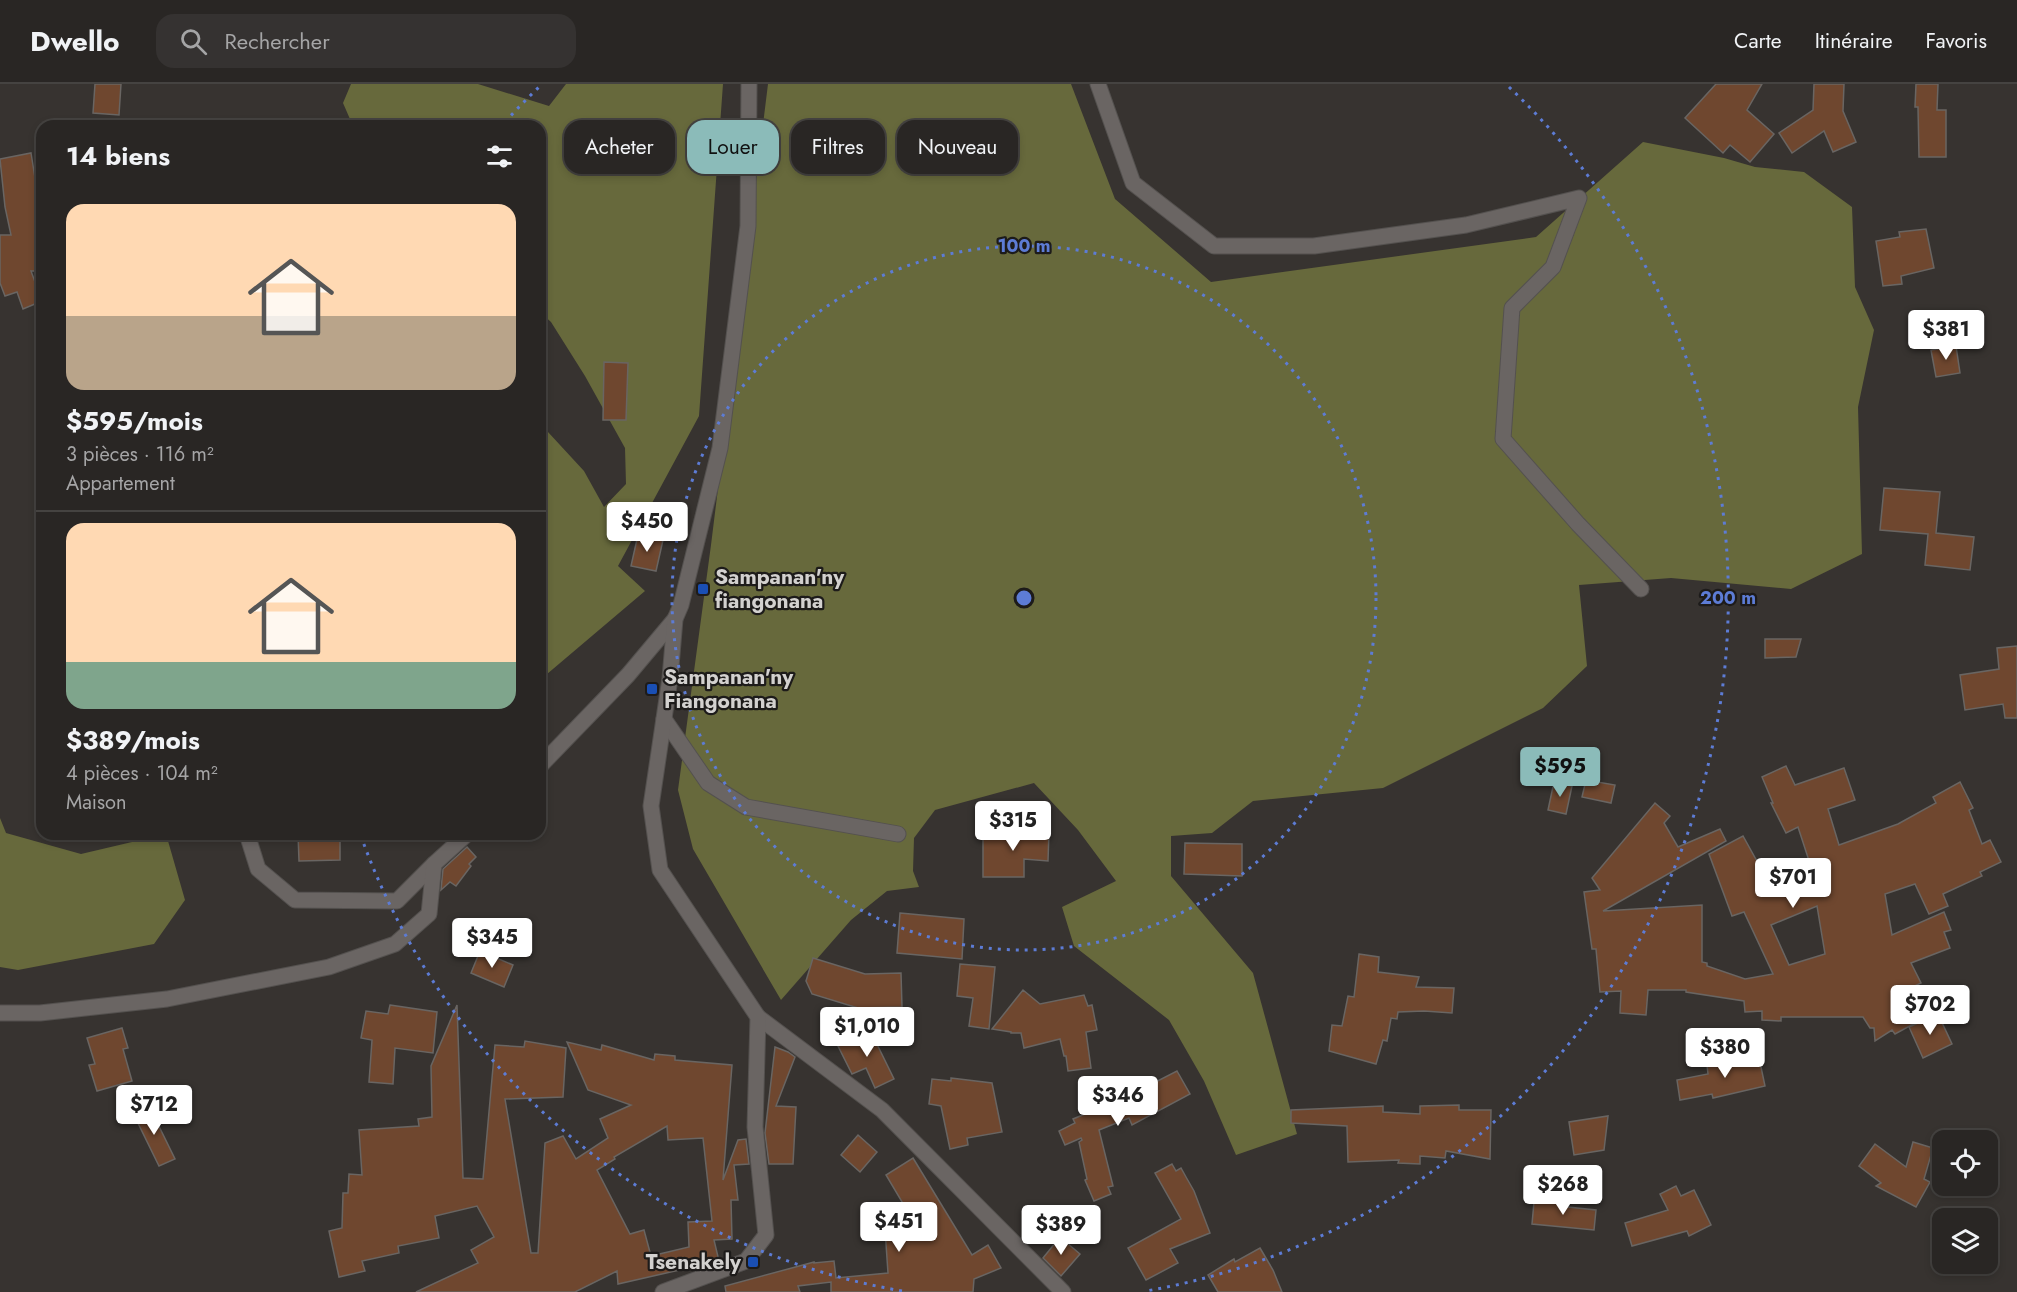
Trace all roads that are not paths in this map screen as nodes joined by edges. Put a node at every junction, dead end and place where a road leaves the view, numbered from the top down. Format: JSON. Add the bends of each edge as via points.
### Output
{"nodes":[{"id":1,"x":749,"y":84,"type":"edge"},
{"id":2,"x":1098,"y":84,"type":"edge"},
{"id":3,"x":1641,"y":589,"type":"dead end"},
{"id":4,"x":675,"y":619,"type":"junction"},
{"id":5,"x":664,"y":719,"type":"junction"},
{"id":6,"x":546,"y":760,"type":"edge"},
{"id":7,"x":898,"y":834,"type":"dead end"},
{"id":8,"x":249,"y":840,"type":"edge"},
{"id":9,"x":460,"y":840,"type":"edge"},
{"id":10,"x":434,"y":864,"type":"junction"},
{"id":11,"x":0,"y":1013,"type":"edge"},
{"id":12,"x":758,"y":1017,"type":"junction"},
{"id":13,"x":663,"y":1292,"type":"edge"},
{"id":14,"x":1063,"y":1292,"type":"edge"}],
"edges":[{"from":1,"to":4,"type":"street","via":[[748,226],[720,448]]},
{"from":2,"to":3,"type":"street","via":[[1133,183],[1214,246],[1325,244],[1466,225],[1579,198],[1553,267],[1512,308],[1503,439]]},
{"from":4,"to":5,"type":"street"},
{"from":4,"to":6,"type":"street","via":[[628,675]]},
{"from":5,"to":7,"type":"street","via":[[708,783],[746,807]]},
{"from":5,"to":12,"type":"street","via":[[651,806],[660,870]]},
{"from":8,"to":10,"type":"street","via":[[258,869],[295,900],[397,901]]},
{"from":9,"to":10,"type":"street"},
{"from":10,"to":11,"type":"street","via":[[429,914],[395,944],[329,967],[166,999],[40,1013]]},
{"from":12,"to":13,"type":"street","via":[[755,1127],[765,1235],[746,1261]]},
{"from":12,"to":14,"type":"street","via":[[882,1110]]}]}
